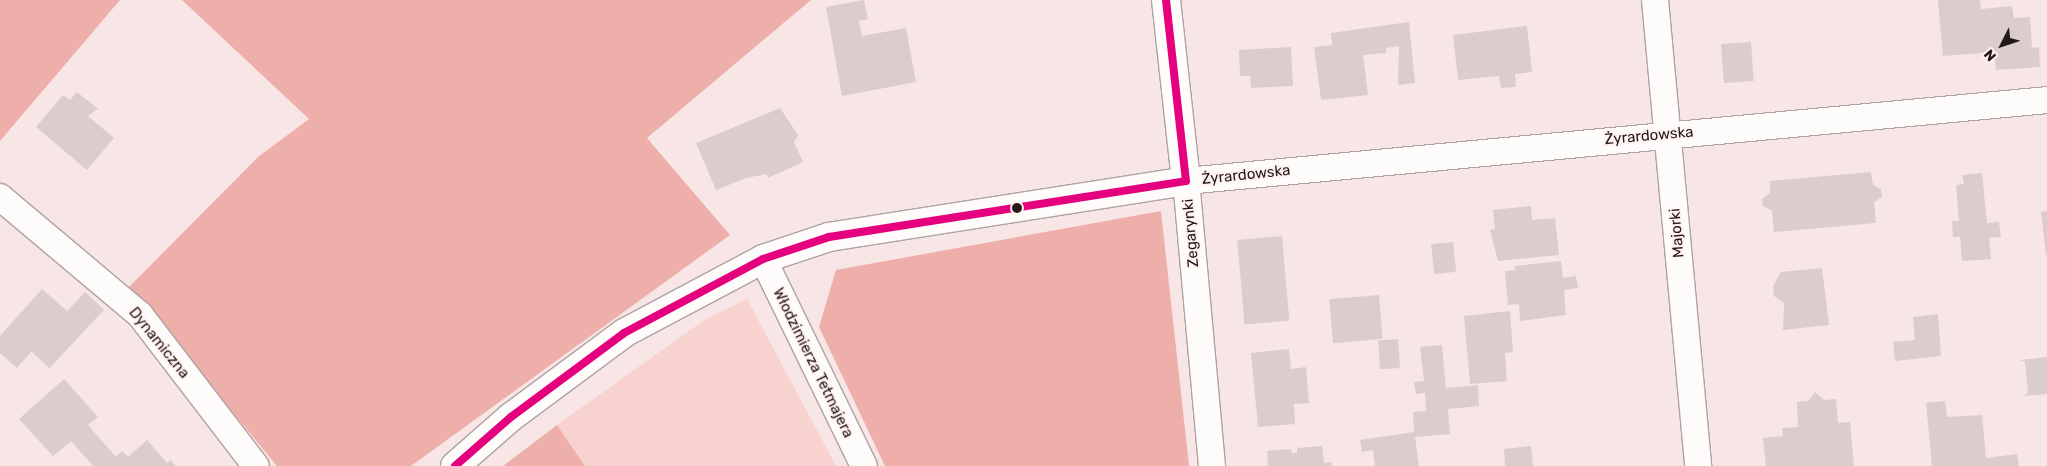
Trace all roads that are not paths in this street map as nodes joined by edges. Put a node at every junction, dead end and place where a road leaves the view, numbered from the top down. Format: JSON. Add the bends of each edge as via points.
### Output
{"nodes":[{"id":1,"x":1166,"y":0,"type":"edge"},
{"id":2,"x":1655,"y":0,"type":"edge"},
{"id":3,"x":2047,"y":100,"type":"edge"},
{"id":4,"x":1668,"y":134,"type":"junction"},
{"id":5,"x":1186,"y":181,"type":"junction"},
{"id":6,"x":0,"y":197,"type":"edge"},
{"id":7,"x":763,"y":260,"type":"junction"},
{"id":8,"x":256,"y":466,"type":"edge"},
{"id":9,"x":455,"y":466,"type":"edge"},
{"id":10,"x":864,"y":466,"type":"edge"},
{"id":11,"x":1212,"y":466,"type":"edge"},
{"id":12,"x":1698,"y":466,"type":"edge"}],
"edges":[{"from":1,"to":5,"type":"street","name":"Zegarynki"},
{"from":2,"to":4,"type":"street","name":"Majorki"},
{"from":3,"to":4,"type":"street","name":"Żyrardowska"},
{"from":4,"to":5,"type":"street","name":"Żyrardowska"},
{"from":4,"to":12,"type":"street","name":"Majorki"},
{"from":5,"to":7,"type":"street","name":"Żyrardowska","via":[[828,237]]},
{"from":5,"to":11,"type":"street","name":"Zegarynki"},
{"from":6,"to":8,"type":"street","name":"Dynamiczna","via":[[140,315]]},
{"from":7,"to":9,"type":"street","name":"Żyrardowska","via":[[624,333],[512,417]]},
{"from":7,"to":10,"type":"street","name":"Włodzimierza Tetmajera"}]}
